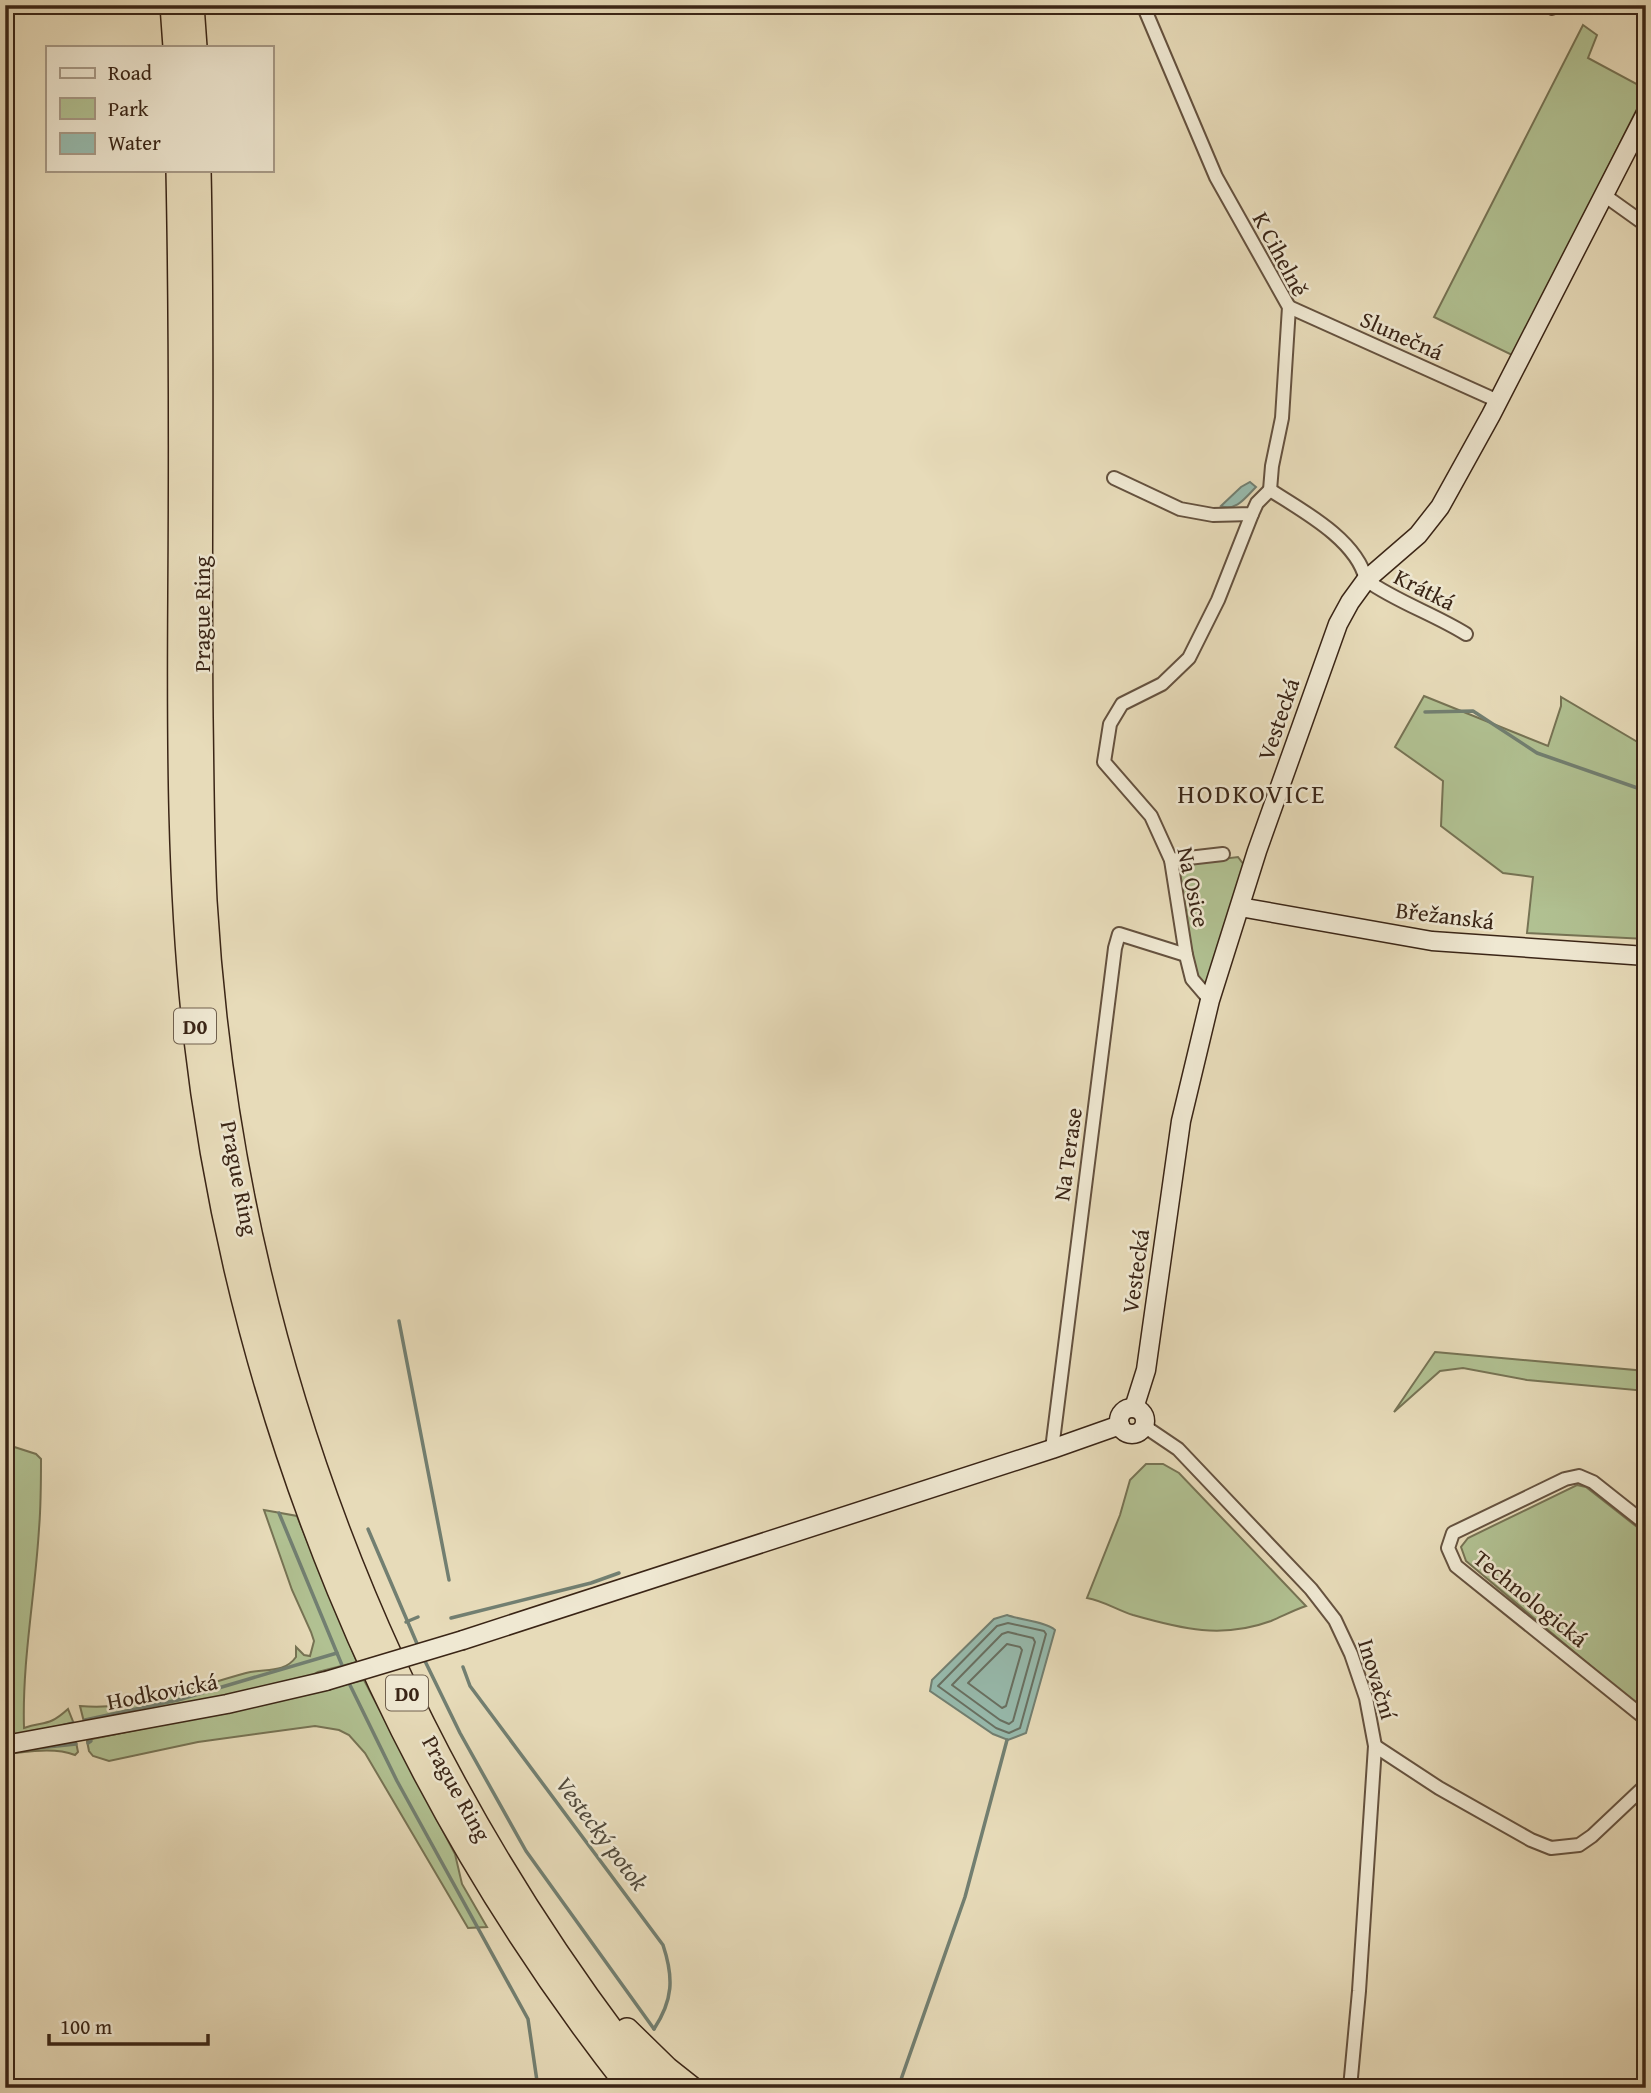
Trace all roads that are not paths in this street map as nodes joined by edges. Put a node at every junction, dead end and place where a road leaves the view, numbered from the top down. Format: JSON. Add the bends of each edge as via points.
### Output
{"nodes":[{"id":1,"x":172,"y":5,"type":"edge"},
{"id":2,"x":192,"y":5,"type":"edge"},
{"id":3,"x":1143,"y":5,"type":"edge"},
{"id":4,"x":175,"y":46,"type":"edge"},
{"id":5,"x":195,"y":46,"type":"edge"},
{"id":6,"x":1646,"y":113,"type":"edge"},
{"id":7,"x":178,"y":172,"type":"edge"},
{"id":8,"x":199,"y":172,"type":"edge"},
{"id":9,"x":1604,"y":195,"type":"junction"},
{"id":10,"x":1646,"y":225,"type":"edge"},
{"id":11,"x":1289,"y":307,"type":"junction"},
{"id":12,"x":1497,"y":401,"type":"junction"},
{"id":13,"x":1114,"y":478,"type":"dead end"},
{"id":14,"x":1270,"y":490,"type":"junction"},
{"id":15,"x":1252,"y":514,"type":"junction"},
{"id":16,"x":1366,"y":580,"type":"junction"},
{"id":17,"x":1466,"y":634,"type":"dead end"},
{"id":18,"x":1223,"y":854,"type":"dead end"},
{"id":19,"x":1171,"y":860,"type":"junction"},
{"id":20,"x":1240,"y":907,"type":"junction"},
{"id":21,"x":1186,"y":956,"type":"junction"},
{"id":22,"x":1646,"y":956,"type":"edge"},
{"id":23,"x":1210,"y":1000,"type":"junction"},
{"id":24,"x":1134,"y":1408,"type":"junction"},
{"id":25,"x":1119,"y":1424,"type":"junction"},
{"id":26,"x":1144,"y":1426,"type":"junction"},
{"id":27,"x":1052,"y":1449,"type":"junction"},
{"id":28,"x":1646,"y":1524,"type":"edge"},
{"id":29,"x":463,"y":1640,"type":"joint"},
{"id":30,"x":1646,"y":1719,"type":"edge"},
{"id":31,"x":5,"y":1745,"type":"edge"},
{"id":32,"x":1375,"y":1746,"type":"junction"},
{"id":33,"x":1646,"y":1785,"type":"edge"},
{"id":34,"x":562,"y":1961,"type":"junction"},
{"id":35,"x":624,"y":2082,"type":"edge"},
{"id":36,"x":656,"y":2088,"type":"edge"},
{"id":37,"x":691,"y":2088,"type":"edge"},
{"id":38,"x":1350,"y":2088,"type":"edge"}],
"edges":[{"from":1,"to":4,"type":"highway"},
{"from":2,"to":5,"type":"highway"},
{"from":3,"to":11,"type":"street","name":"K Cihelně","via":[[1216,177]]},
{"from":6,"to":9,"type":"street","name":"Vestecká"},
{"from":7,"to":35,"type":"highway","name":"Prague Ring","number":"D0","via":[[182,828],[195,1030],[227,1231],[269,1394],[327,1561],[367,1657],[476,1864],[543,1969]]},
{"from":8,"to":34,"type":"highway","name":"Prague Ring","number":"D0","via":[[205,897],[224,1093],[248,1227],[289,1388],[363,1596],[456,1788]]},
{"from":9,"to":10,"type":"street"},
{"from":9,"to":12,"type":"street","name":"Vestecká"},
{"from":11,"to":12,"type":"street","name":"Slunečná"},
{"from":11,"to":14,"type":"street","name":"K Cihelně","via":[[1282,418]]},
{"from":12,"to":16,"type":"street","name":"Vestecká","via":[[1440,507],[1418,536]]},
{"from":13,"to":15,"type":"street","via":[[1180,509],[1213,515]]},
{"from":14,"to":15,"type":"street","name":"Na Osice"},
{"from":14,"to":16,"type":"street","via":[[1320,522],[1352,551]]},
{"from":15,"to":19,"type":"street","name":"Na Osice","via":[[1189,658],[1162,684],[1122,704],[1110,724],[1104,762],[1152,816]]},
{"from":16,"to":17,"type":"street","name":"Krátká"},
{"from":16,"to":20,"type":"street","name":"Vestecká","via":[[1338,624]]},
{"from":18,"to":19,"type":"street"},
{"from":19,"to":21,"type":"street","name":"Na Osice"},
{"from":20,"to":22,"type":"street","name":"Břežanská","via":[[1432,941]]},
{"from":20,"to":23,"type":"street","name":"Vestecká"},
{"from":21,"to":23,"type":"street","name":"Na Osice","via":[[1192,979]]},
{"from":21,"to":27,"type":"street","name":"Na Terase","via":[[1119,934],[1115,948]]},
{"from":23,"to":24,"type":"street","name":"Vestecká","via":[[1181,1121],[1146,1370]]},
{"from":24,"to":25,"type":"street","name":"Vestecká","via":[[1122,1412]]},
{"from":24,"to":26,"type":"street","via":[[1143,1415]]},
{"from":25,"to":26,"type":"street","name":"Vestecká","via":[[1131,1434]]},
{"from":25,"to":27,"type":"street","name":"Vestecká"},
{"from":26,"to":32,"type":"street","name":"Inovační","via":[[1178,1449],[1335,1620],[1366,1698]]},
{"from":27,"to":29,"type":"street","name":"Vestecká"},
{"from":28,"to":30,"type":"street","name":"Technologická","via":[[1579,1476],[1453,1533],[1448,1548],[1456,1566]]},
{"from":29,"to":31,"type":"street","name":"Hodkovická","bridge":true,"via":[[326,1681]]},
{"from":32,"to":33,"type":"street","name":"Inovační","via":[[1450,1795],[1552,1848],[1578,1845],[1592,1836]]},
{"from":32,"to":38,"type":"street"},
{"from":34,"to":36,"type":"highway","name":"Prague Ring","number":"D0"},
{"from":34,"to":37,"type":"highway","via":[[652,2056]]}]}
